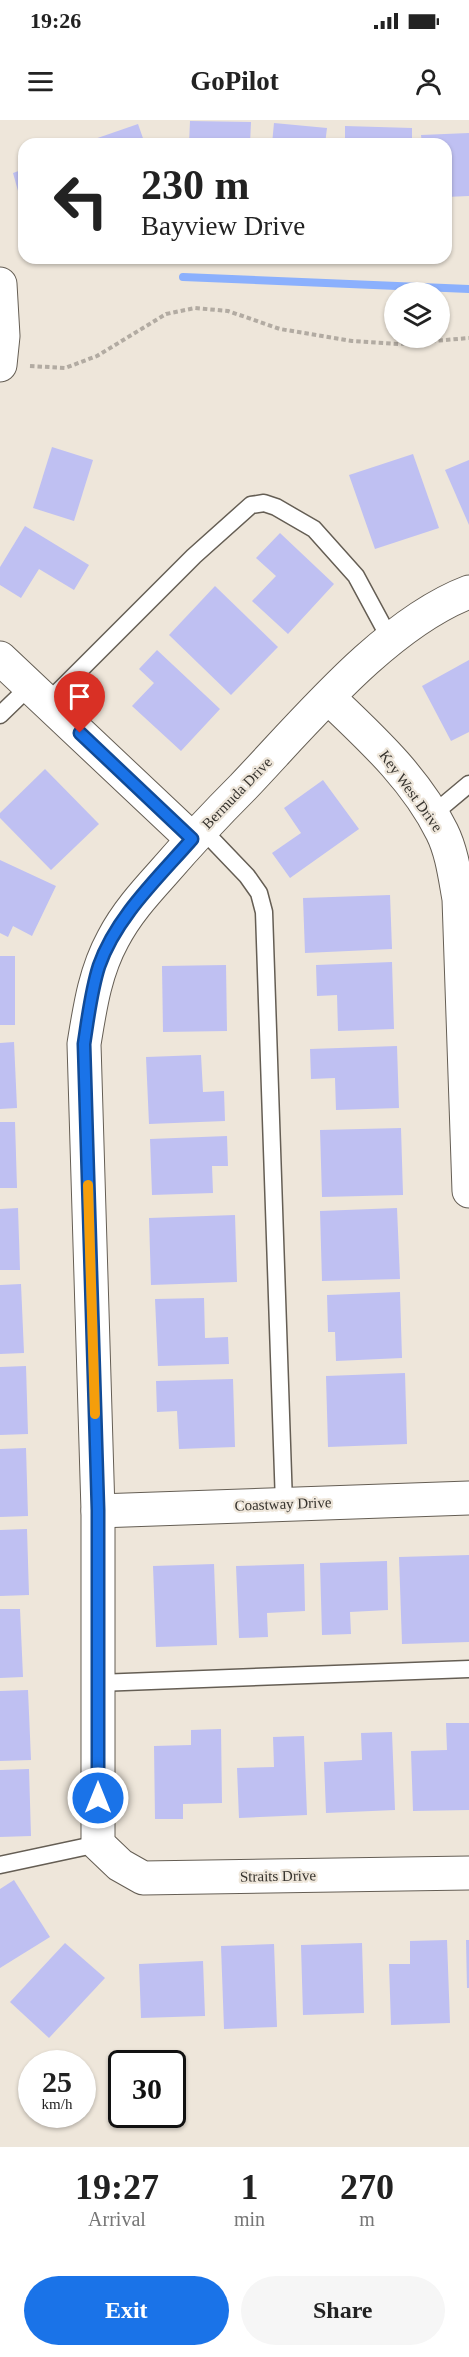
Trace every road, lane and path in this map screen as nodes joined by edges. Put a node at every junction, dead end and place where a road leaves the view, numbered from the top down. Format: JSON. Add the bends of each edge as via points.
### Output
{"nodes":[{"id":1,"x":0,"y":284,"type":"edge"},
{"id":2,"x":469,"y":338,"type":"edge"},
{"id":3,"x":0,"y":364,"type":"edge"},
{"id":4,"x":469,"y":591,"type":"edge"},
{"id":5,"x":390,"y":639,"type":"junction"},
{"id":6,"x":0,"y":658,"type":"edge"},
{"id":7,"x":39,"y":694,"type":"junction"},
{"id":8,"x":329,"y":698,"type":"junction"},
{"id":9,"x":0,"y":714,"type":"edge"},
{"id":10,"x":469,"y":784,"type":"edge"},
{"id":11,"x":432,"y":815,"type":"junction"},
{"id":12,"x":197,"y":834,"type":"junction"},
{"id":13,"x":469,"y":1191,"type":"edge"},
{"id":14,"x":469,"y":1498,"type":"edge"},
{"id":15,"x":284,"y":1504,"type":"junction"},
{"id":16,"x":98,"y":1510,"type":"junction"},
{"id":17,"x":469,"y":1669,"type":"edge"},
{"id":18,"x":98,"y":1683,"type":"junction"},
{"id":19,"x":98,"y":1844,"type":"junction"},
{"id":20,"x":0,"y":1866,"type":"edge"},
{"id":21,"x":469,"y":1873,"type":"edge"}],
"edges":[{"from":1,"to":3,"type":"street"},
{"from":2,"to":3,"type":"path","via":[[399,344],[352,341],[280,329],[228,311],[195,308],[166,314],[97,356],[65,368]]},
{"from":4,"to":5,"type":"street","name":"Bermuda Drive","via":[[430,611]]},
{"from":5,"to":7,"type":"lane","via":[[356,576],[314,529],[276,507],[264,503],[251,505]]},
{"from":5,"to":8,"type":"street","name":"Bermuda Drive"},
{"from":6,"to":7,"type":"street"},
{"from":7,"to":9,"type":"lane"},
{"from":7,"to":12,"type":"street"},
{"from":8,"to":11,"type":"street","name":"Key West Drive","via":[[391,758]]},
{"from":8,"to":12,"type":"street","name":"Bermuda Drive"},
{"from":10,"to":11,"type":"lane"},
{"from":11,"to":13,"type":"street","name":"Key West Drive","via":[[453,866],[459,899]]},
{"from":12,"to":15,"type":"lane","via":[[247,876],[259,893],[264,912]]},
{"from":12,"to":16,"type":"street","name":"Bermuda Drive","via":[[132,908],[113,938],[100,965],[84,1044]]},
{"from":14,"to":15,"type":"street","name":"Coastway Drive"},
{"from":15,"to":16,"type":"street","name":"Coastway Drive"},
{"from":16,"to":18,"type":"street","name":"Bermuda Drive"},
{"from":17,"to":18,"type":"lane"},
{"from":18,"to":19,"type":"street","name":"Bermuda Drive"},
{"from":19,"to":20,"type":"lane"},
{"from":19,"to":21,"type":"street","name":"Straits Drive","via":[[120,1865],[143,1878]]}]}
